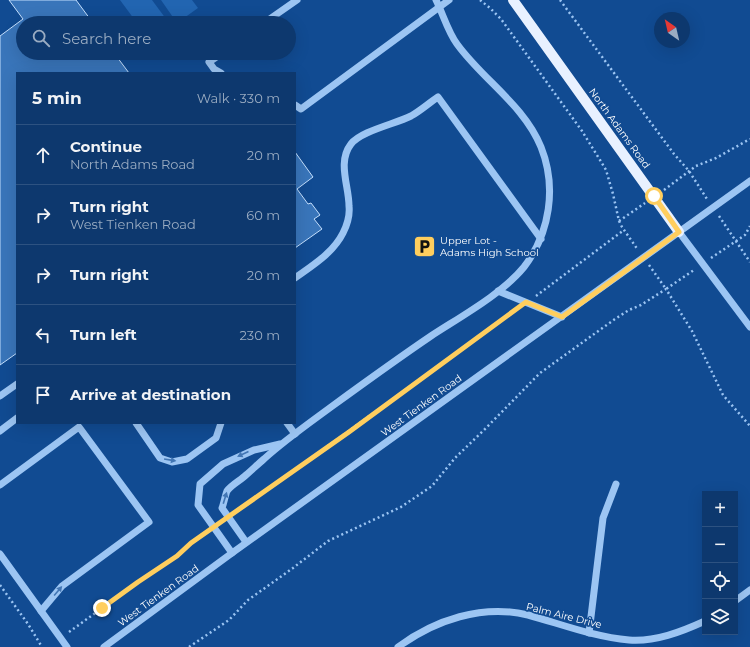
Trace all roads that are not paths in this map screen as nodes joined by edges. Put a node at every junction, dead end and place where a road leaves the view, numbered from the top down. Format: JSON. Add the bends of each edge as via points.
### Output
{"nodes":[{"id":1,"x":297,"y":0,"type":"edge"},
{"id":2,"x":436,"y":0,"type":"edge"},
{"id":3,"x":449,"y":0,"type":"edge"},
{"id":4,"x":513,"y":0,"type":"edge"},
{"id":5,"x":440,"y":7,"type":"junction"},
{"id":6,"x":274,"y":16,"type":"edge"},
{"id":7,"x":212,"y":60,"type":"edge"},
{"id":8,"x":219,"y":72,"type":"edge"},
{"id":9,"x":296,"y":106,"type":"edge"},
{"id":10,"x":750,"y":181,"type":"edge"},
{"id":11,"x":679,"y":232,"type":"junction"},
{"id":12,"x":541,"y":239,"type":"junction"},
{"id":13,"x":296,"y":277,"type":"edge"},
{"id":14,"x":498,"y":291,"type":"junction"},
{"id":15,"x":562,"y":317,"type":"junction"},
{"id":16,"x":750,"y":328,"type":"edge"},
{"id":17,"x":16,"y":385,"type":"edge"},
{"id":18,"x":0,"y":396,"type":"edge"},
{"id":19,"x":16,"y":419,"type":"edge"},
{"id":20,"x":137,"y":424,"type":"edge"},
{"id":21,"x":221,"y":424,"type":"edge"},
{"id":22,"x":288,"y":424,"type":"edge"},
{"id":23,"x":0,"y":431,"type":"edge"},
{"id":24,"x":295,"y":434,"type":"junction"},
{"id":25,"x":280,"y":444,"type":"junction"},
{"id":26,"x":616,"y":484,"type":"dead end"},
{"id":27,"x":0,"y":485,"type":"edge"},
{"id":28,"x":246,"y":542,"type":"junction"},
{"id":29,"x":232,"y":553,"type":"junction"},
{"id":30,"x":0,"y":554,"type":"edge"},
{"id":31,"x":750,"y":590,"type":"edge"},
{"id":32,"x":738,"y":599,"type":"edge"},
{"id":33,"x":41,"y":611,"type":"junction"},
{"id":34,"x":702,"y":622,"type":"edge"},
{"id":35,"x":589,"y":633,"type":"junction"},
{"id":36,"x":67,"y":647,"type":"edge"},
{"id":37,"x":104,"y":647,"type":"edge"},
{"id":38,"x":398,"y":647,"type":"edge"}],
"edges":[{"from":1,"to":6,"type":"street"},
{"from":2,"to":5,"type":"street"},
{"from":3,"to":5,"type":"street"},
{"from":4,"to":11,"type":"main road","name":"North Adams Road"},
{"from":5,"to":9,"type":"street","via":[[300,109]]},
{"from":5,"to":12,"type":"street","via":[[456,43],[511,102],[542,148],[550,183],[550,197]]},
{"from":7,"to":8,"type":"street","via":[[209,62]]},
{"from":10,"to":11,"type":"street","name":"West Tienken Road"},
{"from":11,"to":15,"type":"street","name":"West Tienken Road"},
{"from":11,"to":16,"type":"street","name":"North Adams Road"},
{"from":12,"to":13,"type":"street","via":[[438,97],[411,116],[373,130],[352,143],[346,151],[344,160],[350,208],[343,233],[327,254]]},
{"from":12,"to":14,"type":"street","via":[[515,277]]},
{"from":14,"to":15,"type":"street"},
{"from":14,"to":24,"type":"street"},
{"from":15,"to":28,"type":"street","name":"West Tienken Road"},
{"from":17,"to":18,"type":"street"},
{"from":19,"to":23,"type":"street"},
{"from":20,"to":21,"type":"street","one_way":true,"via":[[160,458],[172,462],[188,459],[216,438]]},
{"from":22,"to":24,"type":"street"},
{"from":24,"to":25,"type":"street"},
{"from":28,"to":25,"type":"street","one_way":true,"via":[[222,508],[228,490]]},
{"from":25,"to":29,"type":"street","one_way":true,"via":[[254,450],[222,464],[200,484],[198,505]]},
{"from":26,"to":35,"type":"street","via":[[603,518]]},
{"from":33,"to":27,"type":"street","one_way":true,"via":[[62,586],[150,522],[79,427]]},
{"from":28,"to":29,"type":"street","name":"West Tienken Road"},
{"from":29,"to":37,"type":"street","name":"West Tienken Road"},
{"from":30,"to":33,"type":"street"},
{"from":31,"to":32,"type":"street"},
{"from":33,"to":36,"type":"street"},
{"from":34,"to":35,"type":"street","name":"Palm Aire Drive","via":[[683,631],[655,638],[629,640]]},
{"from":35,"to":38,"type":"street","name":"Palm Aire Drive","via":[[526,615],[497,611],[471,614],[441,623],[410,638]]}]}
